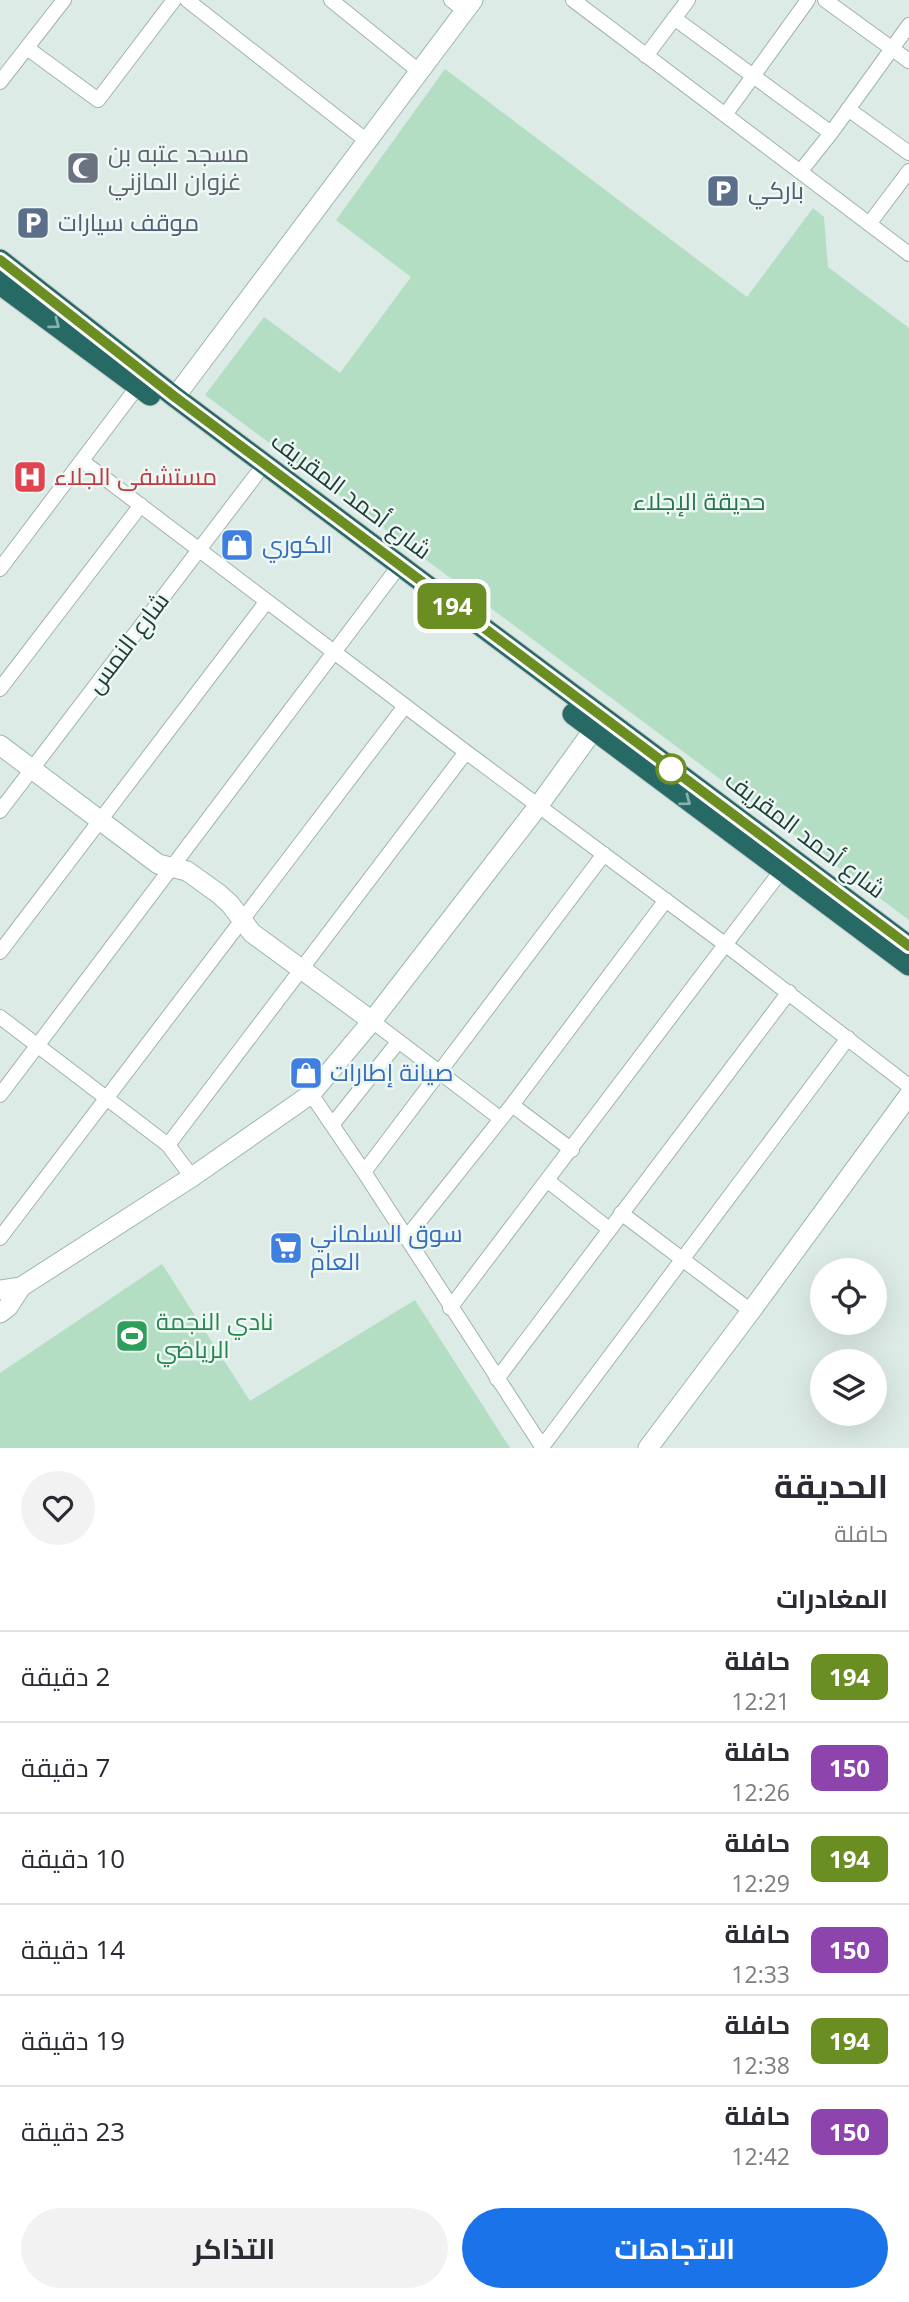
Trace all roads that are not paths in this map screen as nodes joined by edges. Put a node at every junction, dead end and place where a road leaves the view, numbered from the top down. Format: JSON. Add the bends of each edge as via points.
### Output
{"nodes":[{"id":1,"x":64,"y":0,"type":"edge"},
{"id":2,"x":174,"y":0,"type":"edge"},
{"id":3,"x":187,"y":0,"type":"edge"},
{"id":4,"x":331,"y":0,"type":"edge"},
{"id":5,"x":573,"y":0,"type":"edge"},
{"id":6,"x":688,"y":0,"type":"edge"},
{"id":7,"x":808,"y":0,"type":"edge"},
{"id":8,"x":825,"y":0,"type":"edge"},
{"id":9,"x":463,"y":4,"type":"edge"},
{"id":10,"x":674,"y":18,"type":"junction"},
{"id":11,"x":909,"y":25,"type":"edge"},
{"id":12,"x":27,"y":48,"type":"junction"},
{"id":13,"x":892,"y":49,"type":"junction"},
{"id":14,"x":646,"y":56,"type":"junction"},
{"id":15,"x":909,"y":61,"type":"edge"},
{"id":16,"x":419,"y":72,"type":"junction"},
{"id":17,"x":754,"y":76,"type":"junction"},
{"id":18,"x":0,"y":82,"type":"edge"},
{"id":19,"x":848,"y":109,"type":"junction"},
{"id":20,"x":724,"y":115,"type":"junction"},
{"id":21,"x":831,"y":133,"type":"junction"},
{"id":22,"x":367,"y":141,"type":"junction"},
{"id":23,"x":909,"y":153,"type":"edge"},
{"id":24,"x":800,"y":172,"type":"junction"},
{"id":25,"x":909,"y":172,"type":"edge"},
{"id":26,"x":869,"y":224,"type":"junction"},
{"id":27,"x":909,"y":254,"type":"edge"},
{"id":28,"x":0,"y":260,"type":"edge"},
{"id":29,"x":9,"y":283,"type":"edge"},
{"id":30,"x":138,"y":386,"type":"junction"},
{"id":31,"x":175,"y":397,"type":"junction"},
{"id":32,"x":82,"y":461,"type":"junction"},
{"id":33,"x":256,"y":475,"type":"junction"},
{"id":34,"x":141,"y":505,"type":"junction"},
{"id":35,"x":200,"y":550,"type":"junction"},
{"id":36,"x":0,"y":569,"type":"edge"},
{"id":37,"x":393,"y":574,"type":"junction"},
{"id":38,"x":267,"y":601,"type":"junction"},
{"id":39,"x":335,"y":652,"type":"junction"},
{"id":40,"x":0,"y":689,"type":"edge"},
{"id":41,"x":405,"y":706,"type":"junction"},
{"id":42,"x":598,"y":724,"type":"junction"},
{"id":43,"x":0,"y":745,"type":"edge"},
{"id":44,"x":466,"y":752,"type":"junction"},
{"id":45,"x":32,"y":768,"type":"junction"},
{"id":46,"x":539,"y":805,"type":"junction"},
{"id":47,"x":0,"y":811,"type":"edge"},
{"id":48,"x":101,"y":819,"type":"junction"},
{"id":49,"x":604,"y":854,"type":"junction"},
{"id":50,"x":170,"y":869,"type":"junction"},
{"id":51,"x":781,"y":871,"type":"junction"},
{"id":52,"x":666,"y":900,"type":"junction"},
{"id":53,"x":242,"y":922,"type":"junction"},
{"id":54,"x":726,"y":944,"type":"junction"},
{"id":55,"x":908,"y":944,"type":"edge"},
{"id":56,"x":0,"y":952,"type":"edge"},
{"id":57,"x":909,"y":965,"type":"edge"},
{"id":58,"x":302,"y":968,"type":"junction"},
{"id":59,"x":789,"y":992,"type":"junction"},
{"id":60,"x":0,"y":1017,"type":"edge"},
{"id":61,"x":372,"y":1021,"type":"junction"},
{"id":62,"x":848,"y":1038,"type":"junction"},
{"id":63,"x":398,"y":1042,"type":"junction"},
{"id":64,"x":38,"y":1044,"type":"junction"},
{"id":65,"x":439,"y":1072,"type":"junction"},
{"id":66,"x":909,"y":1086,"type":"edge"},
{"id":67,"x":311,"y":1094,"type":"junction"},
{"id":68,"x":0,"y":1095,"type":"edge"},
{"id":69,"x":909,"y":1095,"type":"edge"},
{"id":70,"x":108,"y":1098,"type":"junction"},
{"id":71,"x":512,"y":1105,"type":"junction"},
{"id":72,"x":501,"y":1119,"type":"junction"},
{"id":73,"x":332,"y":1125,"type":"junction"},
{"id":74,"x":168,"y":1144,"type":"junction"},
{"id":75,"x":572,"y":1150,"type":"junction"},
{"id":76,"x":364,"y":1172,"type":"junction"},
{"id":77,"x":192,"y":1177,"type":"junction"},
{"id":78,"x":548,"y":1181,"type":"junction"},
{"id":79,"x":621,"y":1213,"type":"junction"},
{"id":80,"x":609,"y":1229,"type":"junction"},
{"id":81,"x":0,"y":1238,"type":"edge"},
{"id":82,"x":405,"y":1238,"type":"junction"},
{"id":83,"x":682,"y":1260,"type":"junction"},
{"id":84,"x":2,"y":1301,"type":"edge"},
{"id":85,"x":450,"y":1307,"type":"junction"},
{"id":86,"x":751,"y":1311,"type":"junction"},
{"id":87,"x":497,"y":1379,"type":"junction"},
{"id":88,"x":542,"y":1447,"type":"edge"},
{"id":89,"x":648,"y":1448,"type":"edge"}],
"edges":[{"from":1,"to":12,"type":"street"},
{"from":2,"to":12,"type":"street","via":[[98,100]]},
{"from":3,"to":22,"type":"street"},
{"from":4,"to":16,"type":"street"},
{"from":5,"to":14,"type":"street"},
{"from":6,"to":10,"type":"street"},
{"from":7,"to":17,"type":"street"},
{"from":8,"to":13,"type":"street"},
{"from":9,"to":16,"type":"street"},
{"from":10,"to":14,"type":"street"},
{"from":10,"to":17,"type":"street"},
{"from":11,"to":13,"type":"street"},
{"from":12,"to":18,"type":"street"},
{"from":13,"to":15,"type":"street"},
{"from":13,"to":19,"type":"street"},
{"from":14,"to":20,"type":"street"},
{"from":16,"to":22,"type":"street"},
{"from":17,"to":20,"type":"street"},
{"from":17,"to":21,"type":"street"},
{"from":19,"to":21,"type":"street"},
{"from":19,"to":23,"type":"street"},
{"from":20,"to":24,"type":"street"},
{"from":21,"to":24,"type":"street"},
{"from":22,"to":31,"type":"street"},
{"from":24,"to":26,"type":"street"},
{"from":25,"to":26,"type":"street"},
{"from":26,"to":27,"type":"street"},
{"from":28,"to":29,"type":"highway","name":"شارع أحمد المقريف"},
{"from":29,"to":30,"type":"highway","name":"شارع أحمد المقريف","one_way":true},
{"from":29,"to":31,"type":"highway","name":"شارع أحمد المقريف"},
{"from":30,"to":32,"type":"street"},
{"from":30,"to":33,"type":"highway","name":"شارع أحمد المقريف"},
{"from":31,"to":42,"type":"highway","name":"شارع أحمد المقريف"},
{"from":32,"to":34,"type":"street"},
{"from":32,"to":36,"type":"street"},
{"from":33,"to":35,"type":"street","name":"شارع النمس"},
{"from":33,"to":37,"type":"highway","name":"شارع أحمد المقريف"},
{"from":34,"to":35,"type":"street"},
{"from":34,"to":40,"type":"street"},
{"from":35,"to":38,"type":"street"},
{"from":35,"to":45,"type":"street","name":"شارع النمس"},
{"from":37,"to":39,"type":"street"},
{"from":37,"to":42,"type":"highway","name":"شارع أحمد المقريف"},
{"from":38,"to":39,"type":"street"},
{"from":38,"to":48,"type":"street"},
{"from":39,"to":41,"type":"street"},
{"from":39,"to":50,"type":"street"},
{"from":41,"to":44,"type":"street"},
{"from":41,"to":53,"type":"street"},
{"from":42,"to":46,"type":"street"},
{"from":42,"to":51,"type":"highway","name":"شارع أحمد المقريف","one_way":true},
{"from":42,"to":55,"type":"highway","name":"شارع أحمد المقريف"},
{"from":43,"to":45,"type":"street"},
{"from":44,"to":46,"type":"street"},
{"from":44,"to":58,"type":"street"},
{"from":45,"to":47,"type":"street","name":"شارع النمس"},
{"from":45,"to":48,"type":"street"},
{"from":46,"to":49,"type":"street"},
{"from":46,"to":61,"type":"street"},
{"from":48,"to":50,"type":"street"},
{"from":48,"to":56,"type":"street"},
{"from":49,"to":52,"type":"street"},
{"from":49,"to":65,"type":"street"},
{"from":50,"to":53,"type":"street","via":[[187,871],[209,887],[230,904]]},
{"from":50,"to":64,"type":"street"},
{"from":51,"to":54,"type":"street"},
{"from":51,"to":57,"type":"highway","name":"شارع أحمد المقريف"},
{"from":52,"to":54,"type":"street"},
{"from":52,"to":71,"type":"street"},
{"from":53,"to":58,"type":"street"},
{"from":53,"to":70,"type":"street"},
{"from":54,"to":59,"type":"street"},
{"from":54,"to":75,"type":"street"},
{"from":58,"to":61,"type":"street"},
{"from":58,"to":74,"type":"street"},
{"from":59,"to":62,"type":"street"},
{"from":59,"to":79,"type":"street"},
{"from":60,"to":64,"type":"street"},
{"from":61,"to":63,"type":"street"},
{"from":61,"to":67,"type":"street"},
{"from":62,"to":66,"type":"street"},
{"from":62,"to":83,"type":"street"},
{"from":63,"to":65,"type":"street"},
{"from":63,"to":73,"type":"street"},
{"from":64,"to":68,"type":"street"},
{"from":64,"to":70,"type":"street"},
{"from":65,"to":72,"type":"street"},
{"from":65,"to":76,"type":"street"},
{"from":67,"to":73,"type":"street"},
{"from":67,"to":77,"type":"street"},
{"from":69,"to":86,"type":"street"},
{"from":70,"to":74,"type":"street"},
{"from":70,"to":81,"type":"street"},
{"from":71,"to":72,"type":"street"},
{"from":71,"to":75,"type":"street"},
{"from":72,"to":82,"type":"street"},
{"from":73,"to":76,"type":"street"},
{"from":74,"to":77,"type":"street"},
{"from":75,"to":78,"type":"street"},
{"from":76,"to":82,"type":"street"},
{"from":77,"to":84,"type":"street"},
{"from":78,"to":80,"type":"street"},
{"from":78,"to":85,"type":"street"},
{"from":79,"to":80,"type":"street"},
{"from":79,"to":83,"type":"street"},
{"from":80,"to":87,"type":"street"},
{"from":82,"to":85,"type":"street"},
{"from":83,"to":86,"type":"street"},
{"from":83,"to":88,"type":"street"},
{"from":85,"to":87,"type":"street"},
{"from":86,"to":89,"type":"street"},
{"from":87,"to":88,"type":"street"}]}
